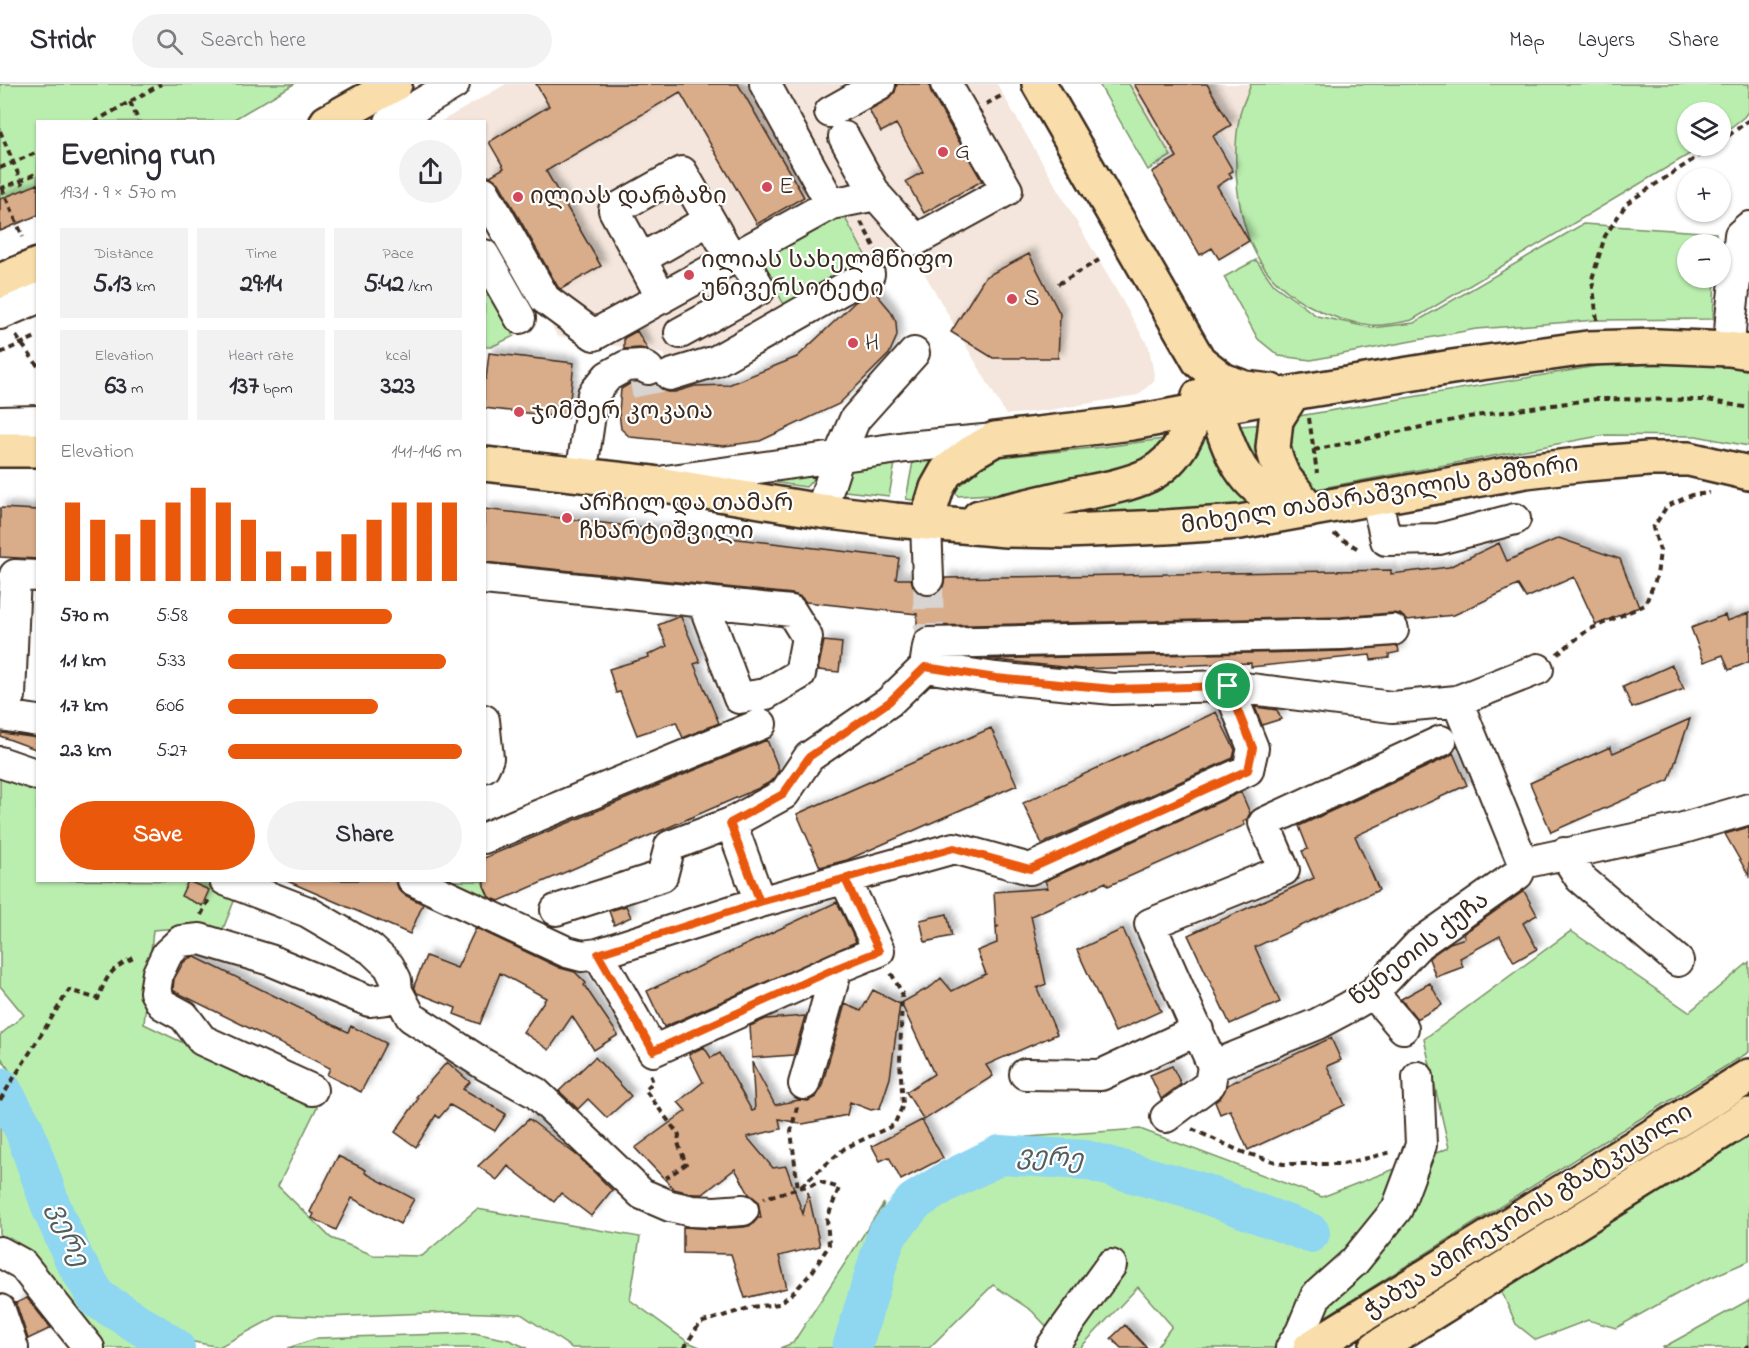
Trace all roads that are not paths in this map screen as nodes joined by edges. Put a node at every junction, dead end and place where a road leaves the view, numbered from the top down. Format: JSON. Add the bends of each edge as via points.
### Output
{"nodes":[{"id":1,"x":454,"y":84,"type":"edge"},
{"id":2,"x":765,"y":84,"type":"edge"},
{"id":3,"x":880,"y":84,"type":"edge"},
{"id":4,"x":946,"y":84,"type":"edge"},
{"id":5,"x":1039,"y":84,"type":"edge"},
{"id":6,"x":407,"y":107,"type":"edge"},
{"id":7,"x":338,"y":120,"type":"edge"},
{"id":8,"x":876,"y":195,"type":"junction"},
{"id":9,"x":486,"y":196,"type":"edge"},
{"id":10,"x":831,"y":204,"type":"junction"},
{"id":11,"x":709,"y":220,"type":"junction"},
{"id":12,"x":1749,"y":227,"type":"edge"},
{"id":13,"x":30,"y":251,"type":"edge"},
{"id":14,"x":736,"y":257,"type":"junction"},
{"id":15,"x":486,"y":258,"type":"edge"},
{"id":16,"x":641,"y":259,"type":"junction"},
{"id":17,"x":869,"y":274,"type":"dead end"},
{"id":18,"x":0,"y":281,"type":"edge"},
{"id":19,"x":662,"y":298,"type":"junction"},
{"id":20,"x":36,"y":300,"type":"edge"},
{"id":21,"x":520,"y":318,"type":"dead end"},
{"id":22,"x":7,"y":324,"type":"edge"},
{"id":23,"x":680,"y":333,"type":"dead end"},
{"id":24,"x":1739,"y":351,"type":"edge"},
{"id":25,"x":914,"y":353,"type":"dead end"},
{"id":26,"x":1199,"y":361,"type":"junction"},
{"id":27,"x":1301,"y":404,"type":"junction"},
{"id":28,"x":1206,"y":409,"type":"junction"},
{"id":29,"x":36,"y":421,"type":"edge"},
{"id":30,"x":0,"y":422,"type":"edge"},
{"id":31,"x":1132,"y":423,"type":"junction"},
{"id":32,"x":995,"y":439,"type":"junction"},
{"id":33,"x":0,"y":450,"type":"edge"},
{"id":34,"x":36,"y":450,"type":"edge"},
{"id":35,"x":839,"y":456,"type":"junction"},
{"id":36,"x":486,"y":464,"type":"edge"},
{"id":37,"x":1749,"y":473,"type":"edge"},
{"id":38,"x":590,"y":477,"type":"junction"},
{"id":39,"x":652,"y":483,"type":"junction"},
{"id":40,"x":1376,"y":497,"type":"junction"},
{"id":41,"x":821,"y":511,"type":"junction"},
{"id":42,"x":1318,"y":519,"type":"junction"},
{"id":43,"x":1515,"y":519,"type":"dead end"},
{"id":44,"x":937,"y":524,"type":"junction"},
{"id":45,"x":36,"y":576,"type":"edge"},
{"id":46,"x":486,"y":579,"type":"edge"},
{"id":47,"x":928,"y":579,"type":"tunnel mouth"},
{"id":48,"x":702,"y":602,"type":"dead end"},
{"id":49,"x":1393,"y":630,"type":"dead end"},
{"id":50,"x":928,"y":648,"type":"junction"},
{"id":51,"x":1538,"y":669,"type":"road end"},
{"id":52,"x":1228,"y":686,"type":"junction"},
{"id":53,"x":0,"y":696,"type":"edge"},
{"id":54,"x":1457,"y":702,"type":"junction"},
{"id":55,"x":0,"y":716,"type":"edge"},
{"id":56,"x":36,"y":720,"type":"edge"},
{"id":57,"x":761,"y":724,"type":"dead end"},
{"id":58,"x":486,"y":739,"type":"edge"},
{"id":59,"x":1441,"y":741,"type":"dead end"},
{"id":60,"x":0,"y":762,"type":"edge"},
{"id":61,"x":486,"y":762,"type":"edge"},
{"id":62,"x":36,"y":775,"type":"edge"},
{"id":63,"x":1749,"y":809,"type":"edge"},
{"id":64,"x":730,"y":823,"type":"junction"},
{"id":65,"x":486,"y":837,"type":"edge"},
{"id":66,"x":1564,"y":853,"type":"junction"},
{"id":67,"x":1523,"y":863,"type":"junction"},
{"id":68,"x":845,"y":879,"type":"junction"},
{"id":69,"x":419,"y":882,"type":"edge"},
{"id":70,"x":218,"y":889,"type":"edge"},
{"id":71,"x":760,"y":902,"type":"junction"},
{"id":72,"x":556,"y":910,"type":"dead end"},
{"id":73,"x":598,"y":954,"type":"junction"},
{"id":74,"x":1678,"y":961,"type":"dead end"},
{"id":75,"x":837,"y":968,"type":"junction"},
{"id":76,"x":396,"y":991,"type":"junction"},
{"id":77,"x":1373,"y":993,"type":"junction"},
{"id":78,"x":1403,"y":1028,"type":"dead end"},
{"id":79,"x":1198,"y":1030,"type":"junction"},
{"id":80,"x":1213,"y":1066,"type":"junction"},
{"id":81,"x":1025,"y":1074,"type":"dead end"},
{"id":82,"x":1749,"y":1076,"type":"edge"},
{"id":83,"x":1418,"y":1077,"type":"dead end"},
{"id":84,"x":804,"y":1084,"type":"road end"},
{"id":85,"x":312,"y":1090,"type":"dead end"},
{"id":86,"x":1749,"y":1115,"type":"edge"},
{"id":87,"x":1166,"y":1117,"type":"road end"},
{"id":88,"x":743,"y":1210,"type":"road end"},
{"id":89,"x":0,"y":1252,"type":"edge"},
{"id":90,"x":1111,"y":1264,"type":"dead end"},
{"id":91,"x":0,"y":1310,"type":"edge"},
{"id":92,"x":13,"y":1348,"type":"edge"},
{"id":93,"x":89,"y":1348,"type":"edge"},
{"id":94,"x":1051,"y":1348,"type":"edge"},
{"id":95,"x":1292,"y":1348,"type":"edge"},
{"id":96,"x":1310,"y":1348,"type":"edge"},
{"id":97,"x":1377,"y":1348,"type":"edge"}],
"edges":[{"from":1,"to":6,"type":"street"},
{"from":2,"to":10,"type":"street"},
{"from":3,"to":8,"type":"street","via":[[837,125]]},
{"from":4,"to":8,"type":"street","via":[[1007,190],[916,240]]},
{"from":5,"to":26,"type":"main road"},
{"from":6,"to":7,"type":"main road"},
{"from":8,"to":10,"type":"street"},
{"from":9,"to":19,"type":"street","via":[[545,299],[594,335]]},
{"from":10,"to":14,"type":"street"},
{"from":11,"to":14,"type":"street"},
{"from":11,"to":16,"type":"street"},
{"from":11,"to":16,"type":"street","via":[[682,172],[614,210]]},
{"from":12,"to":24,"type":"street","via":[[1740,235],[1731,318]]},
{"from":13,"to":18,"type":"main road"},
{"from":14,"to":19,"type":"street"},
{"from":14,"to":23,"type":"street","via":[[760,290]]},
{"from":15,"to":21,"type":"street"},
{"from":16,"to":19,"type":"street"},
{"from":17,"to":38,"type":"street","via":[[716,361],[649,376],[641,365],[626,366],[608,376],[593,394]]},
{"from":20,"to":22,"type":"street"},
{"from":24,"to":27,"type":"main road","via":[[1657,346],[1587,348],[1452,367]]},
{"from":25,"to":35,"type":"street","via":[[855,419]]},
{"from":26,"to":27,"type":"main road","via":[[1223,380]]},
{"from":26,"to":28,"type":"main road"},
{"from":26,"to":31,"type":"main road","via":[[1196,377],[1179,399]]},
{"from":27,"to":28,"type":"main road"},
{"from":27,"to":42,"type":"main road","via":[[1276,420],[1273,448],[1283,476]]},
{"from":28,"to":31,"type":"main road"},
{"from":28,"to":42,"type":"main road","via":[[1249,479],[1265,494]]},
{"from":28,"to":44,"type":"main road","via":[[1164,464],[1149,474],[1125,484]]},
{"from":29,"to":30,"type":"street"},
{"from":31,"to":32,"type":"main road"},
{"from":32,"to":35,"type":"street","name":"მიხეილ თამარაშვილის გამზირი"},
{"from":32,"to":44,"type":"main road","via":[[946,472],[937,488]]},
{"from":33,"to":34,"type":"main road"},
{"from":35,"to":39,"type":"street","name":"მიხეილ თამარაშვილის გამზირი"},
{"from":35,"to":41,"type":"street"},
{"from":36,"to":38,"type":"main road","name":"მიხეილ თამარაშვილის გამზირი"},
{"from":37,"to":40,"type":"main road","name":"მიხეილ თამარაშვილის გამზირი","via":[[1689,459],[1648,459],[1526,471]]},
{"from":38,"to":39,"type":"main road","name":"მიხეილ თამარაშვილის გამზირი"},
{"from":39,"to":41,"type":"main road","name":"მიხეილ თამარაშვილის გამზირი"},
{"from":40,"to":42,"type":"main road","name":"მიხეილ თამარაშვილის გამზირი"},
{"from":40,"to":43,"type":"street","via":[[1386,540],[1438,539]]},
{"from":41,"to":44,"type":"main road","name":"მიხეილ თამარაშვილის გამზირი"},
{"from":42,"to":44,"type":"main road","name":"მიხეილ თამარაშვილის გამზირი","via":[[1065,531]]},
{"from":44,"to":47,"type":"street"},
{"from":45,"to":53,"type":"street","via":[[15,575],[10,696]]},
{"from":46,"to":48,"type":"street"},
{"from":49,"to":50,"type":"street"},
{"from":50,"to":52,"type":"street","via":[[996,678],[1113,689]]},
{"from":50,"to":64,"type":"street","via":[[889,702],[809,757],[783,794]]},
{"from":51,"to":54,"type":"street"},
{"from":52,"to":54,"type":"street","via":[[1392,707]]},
{"from":52,"to":68,"type":"street","via":[[1253,748],[1248,770],[1030,869],[954,848]]},
{"from":54,"to":67,"type":"street"},
{"from":55,"to":56,"type":"street"},
{"from":57,"to":65,"type":"street"},
{"from":58,"to":61,"type":"street"},
{"from":59,"to":79,"type":"street","via":[[1264,822],[1284,870],[1150,924]]},
{"from":60,"to":62,"type":"street"},
{"from":63,"to":66,"type":"street","via":[[1680,829]]},
{"from":64,"to":71,"type":"street"},
{"from":64,"to":72,"type":"street","via":[[670,846],[662,876]]},
{"from":66,"to":67,"type":"street"},
{"from":66,"to":74,"type":"street","via":[[1580,878]]},
{"from":67,"to":77,"type":"street","name":"წყნეთის ქუჩა","via":[[1518,874],[1419,944]]},
{"from":68,"to":71,"type":"street"},
{"from":68,"to":75,"type":"street","via":[[879,951]]},
{"from":69,"to":73,"type":"street","via":[[567,952],[582,956]]},
{"from":70,"to":76,"type":"street","via":[[308,912],[371,949],[388,966],[396,980]]},
{"from":71,"to":73,"type":"street"},
{"from":73,"to":75,"type":"street","via":[[653,1051]]},
{"from":75,"to":84,"type":"street"},
{"from":76,"to":85,"type":"street","via":[[386,999],[369,1001],[270,960],[200,939],[181,942],[167,954],[155,992],[162,1005],[184,1016],[202,1040]]},
{"from":76,"to":88,"type":"street","via":[[411,1017],[536,1093],[642,1194],[692,1211]]},
{"from":77,"to":78,"type":"street"},
{"from":77,"to":80,"type":"street","name":"წყნეთის ქუჩა","via":[[1317,1024]]},
{"from":79,"to":80,"type":"street"},
{"from":79,"to":81,"type":"street","via":[[1101,1075]]},
{"from":80,"to":87,"type":"street","via":[[1210,1084]]},
{"from":82,"to":96,"type":"main road","name":"ჭაბუა ამირეჯიბის გზატკეცილი"},
{"from":83,"to":95,"type":"street","via":[[1421,1146],[1397,1209],[1354,1263],[1316,1296]]},
{"from":86,"to":97,"type":"main road","name":"ჭაბუა ამირეჯიბის გზატკეცილი"},
{"from":89,"to":93,"type":"street","via":[[22,1264]]},
{"from":90,"to":94,"type":"street"},
{"from":91,"to":92,"type":"street"}]}
